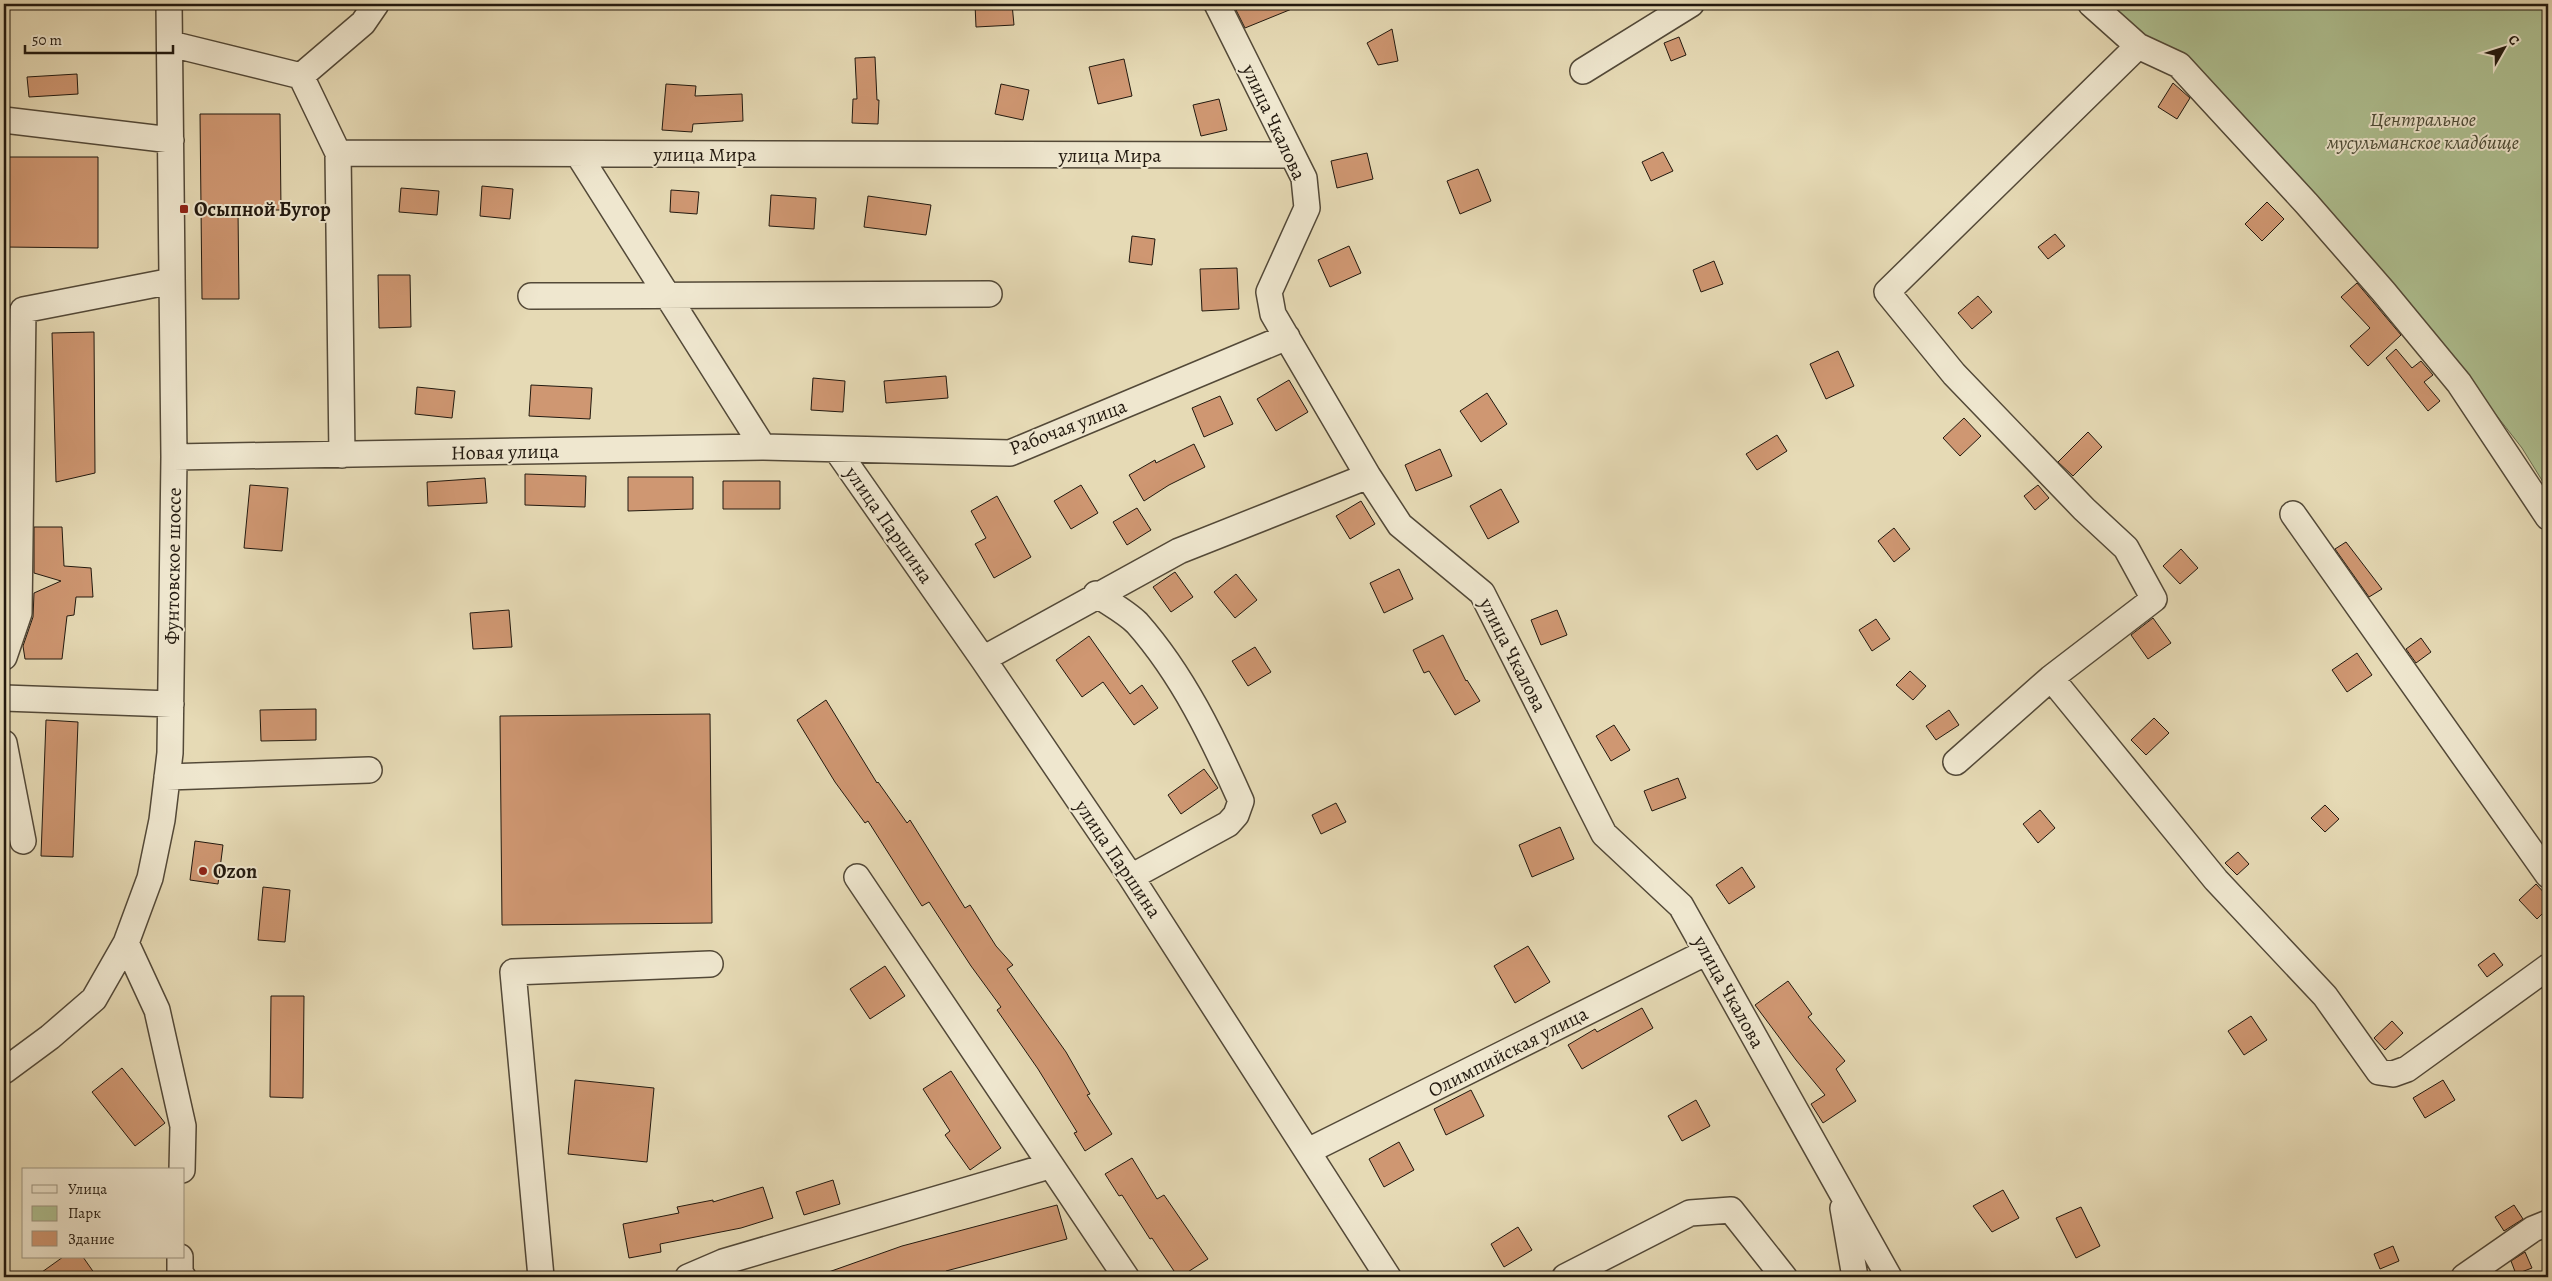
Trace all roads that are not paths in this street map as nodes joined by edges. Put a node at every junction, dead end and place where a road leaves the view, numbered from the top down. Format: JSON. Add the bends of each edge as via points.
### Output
{"nodes":[{"id":1,"x":168,"y":4,"type":"edge"},
{"id":2,"x":376,"y":4,"type":"edge"},
{"id":3,"x":1217,"y":4,"type":"edge"},
{"id":4,"x":1691,"y":4,"type":"edge"},
{"id":5,"x":2091,"y":4,"type":"edge"},
{"id":6,"x":171,"y":44,"type":"junction"},
{"id":7,"x":2138,"y":46,"type":"junction"},
{"id":8,"x":1583,"y":71,"type":"dead end"},
{"id":9,"x":300,"y":76,"type":"junction"},
{"id":10,"x":4,"y":120,"type":"edge"},
{"id":11,"x":171,"y":140,"type":"junction"},
{"id":12,"x":338,"y":153,"type":"junction"},
{"id":13,"x":578,"y":154,"type":"junction"},
{"id":14,"x":1291,"y":155,"type":"junction"},
{"id":15,"x":172,"y":281,"type":"junction"},
{"id":16,"x":989,"y":294,"type":"dead end"},
{"id":17,"x":665,"y":295,"type":"junction"},
{"id":18,"x":531,"y":296,"type":"dead end"},
{"id":19,"x":1287,"y":337,"type":"junction"},
{"id":20,"x":763,"y":447,"type":"junction"},
{"id":21,"x":836,"y":449,"type":"junction"},
{"id":22,"x":342,"y":455,"type":"junction"},
{"id":23,"x":174,"y":457,"type":"junction"},
{"id":24,"x":1368,"y":476,"type":"junction"},
{"id":25,"x":2293,"y":514,"type":"dead end"},
{"id":26,"x":2548,"y":517,"type":"edge"},
{"id":27,"x":1096,"y":594,"type":"junction"},
{"id":28,"x":4,"y":657,"type":"edge"},
{"id":29,"x":982,"y":659,"type":"junction"},
{"id":30,"x":2050,"y":678,"type":"junction"},
{"id":31,"x":4,"y":698,"type":"edge"},
{"id":32,"x":171,"y":704,"type":"junction"},
{"id":33,"x":4,"y":743,"type":"edge"},
{"id":34,"x":1956,"y":762,"type":"dead end"},
{"id":35,"x":369,"y":770,"type":"dead end"},
{"id":36,"x":167,"y":777,"type":"junction"},
{"id":37,"x":23,"y":841,"type":"dead end"},
{"id":38,"x":2548,"y":875,"type":"edge"},
{"id":39,"x":1131,"y":877,"type":"junction"},
{"id":40,"x":856,"y":878,"type":"dead end"},
{"id":41,"x":126,"y":943,"type":"junction"},
{"id":42,"x":1707,"y":952,"type":"junction"},
{"id":43,"x":710,"y":964,"type":"dead end"},
{"id":44,"x":2548,"y":967,"type":"edge"},
{"id":45,"x":4,"y":1070,"type":"edge"},
{"id":46,"x":1308,"y":1151,"type":"junction"},
{"id":47,"x":1049,"y":1166,"type":"junction"},
{"id":48,"x":182,"y":1168,"type":"edge"},
{"id":49,"x":1839,"y":1188,"type":"junction"},
{"id":50,"x":2548,"y":1223,"type":"edge"},
{"id":51,"x":541,"y":1277,"type":"edge"},
{"id":52,"x":688,"y":1277,"type":"edge"},
{"id":53,"x":1126,"y":1277,"type":"edge"},
{"id":54,"x":1388,"y":1277,"type":"edge"},
{"id":55,"x":1565,"y":1277,"type":"edge"},
{"id":56,"x":1784,"y":1277,"type":"edge"},
{"id":57,"x":1855,"y":1277,"type":"edge"},
{"id":58,"x":1889,"y":1277,"type":"edge"},
{"id":59,"x":2464,"y":1277,"type":"edge"}],
"edges":[{"from":1,"to":6,"type":"street","name":"Фунтовское шоссе"},
{"from":2,"to":9,"type":"street","via":[[363,23]]},
{"from":3,"to":14,"type":"street","name":"улица Чкалова"},
{"from":4,"to":8,"type":"street"},
{"from":5,"to":7,"type":"street"},
{"from":6,"to":9,"type":"street"},
{"from":6,"to":11,"type":"street","name":"Фунтовское шоссе"},
{"from":7,"to":26,"type":"street","via":[[2179,65],[2383,291],[2459,383]]},
{"from":7,"to":30,"type":"street","via":[[1888,292],[1954,374],[2126,548],[2154,599]]},
{"from":9,"to":12,"type":"street"},
{"from":10,"to":11,"type":"street"},
{"from":11,"to":15,"type":"street","name":"Фунтовское шоссе"},
{"from":12,"to":13,"type":"street","name":"улица Мира"},
{"from":12,"to":22,"type":"street"},
{"from":13,"to":14,"type":"street","name":"улица Мира"},
{"from":13,"to":17,"type":"street"},
{"from":14,"to":19,"type":"street","name":"улица Чкалова","via":[[1304,178],[1307,208],[1269,292],[1273,314]]},
{"from":15,"to":23,"type":"street","name":"Фунтовское шоссе"},
{"from":15,"to":28,"type":"street","via":[[23,310],[18,613]]},
{"from":16,"to":17,"type":"street"},
{"from":17,"to":18,"type":"street"},
{"from":17,"to":20,"type":"street"},
{"from":19,"to":21,"type":"street","name":"Рабочая улица","via":[[1010,453]]},
{"from":19,"to":24,"type":"street","name":"улица Чкалова"},
{"from":20,"to":21,"type":"street","name":"Новая улица"},
{"from":20,"to":22,"type":"street","name":"Новая улица"},
{"from":21,"to":29,"type":"street","name":"улица Паршина"},
{"from":22,"to":23,"type":"street","name":"Новая улица"},
{"from":23,"to":32,"type":"street","name":"Фунтовское шоссе"},
{"from":24,"to":27,"type":"street","via":[[1179,550]]},
{"from":24,"to":42,"type":"street","name":"улица Чкалова","via":[[1400,525],[1482,592],[1604,834],[1681,906]]},
{"from":25,"to":38,"type":"street"},
{"from":27,"to":29,"type":"street"},
{"from":27,"to":39,"type":"street","via":[[1136,622],[1179,678],[1241,801],[1236,815],[1228,824]]},
{"from":29,"to":39,"type":"street","name":"улица Паршина"},
{"from":30,"to":34,"type":"street"},
{"from":30,"to":44,"type":"street","via":[[2216,880],[2325,996],[2379,1072],[2393,1074],[2407,1069]]},
{"from":31,"to":32,"type":"street"},
{"from":32,"to":36,"type":"street","name":"Фунтовское шоссе"},
{"from":33,"to":37,"type":"street"},
{"from":35,"to":36,"type":"street"},
{"from":36,"to":41,"type":"street","name":"Фунтовское шоссе","via":[[150,878]]},
{"from":39,"to":46,"type":"street","name":"улица Паршина"},
{"from":40,"to":47,"type":"street"},
{"from":41,"to":45,"type":"street","name":"Фунтовское шоссе","via":[[94,999],[50,1037]]},
{"from":41,"to":48,"type":"street","via":[[157,1010],[183,1126]]},
{"from":42,"to":46,"type":"street","name":"Олимпийская улица"},
{"from":42,"to":49,"type":"street","name":"улица Чкалова"},
{"from":43,"to":51,"type":"street","via":[[513,972]]},
{"from":46,"to":54,"type":"street","name":"улица Паршина"},
{"from":47,"to":52,"type":"street","via":[[723,1262]]},
{"from":47,"to":53,"type":"street"},
{"from":49,"to":57,"type":"street"},
{"from":49,"to":58,"type":"street","name":"улица Чкалова"},
{"from":50,"to":59,"type":"street","via":[[2533,1229]]},
{"from":55,"to":56,"type":"street","via":[[1690,1213],[1731,1210]]}]}
